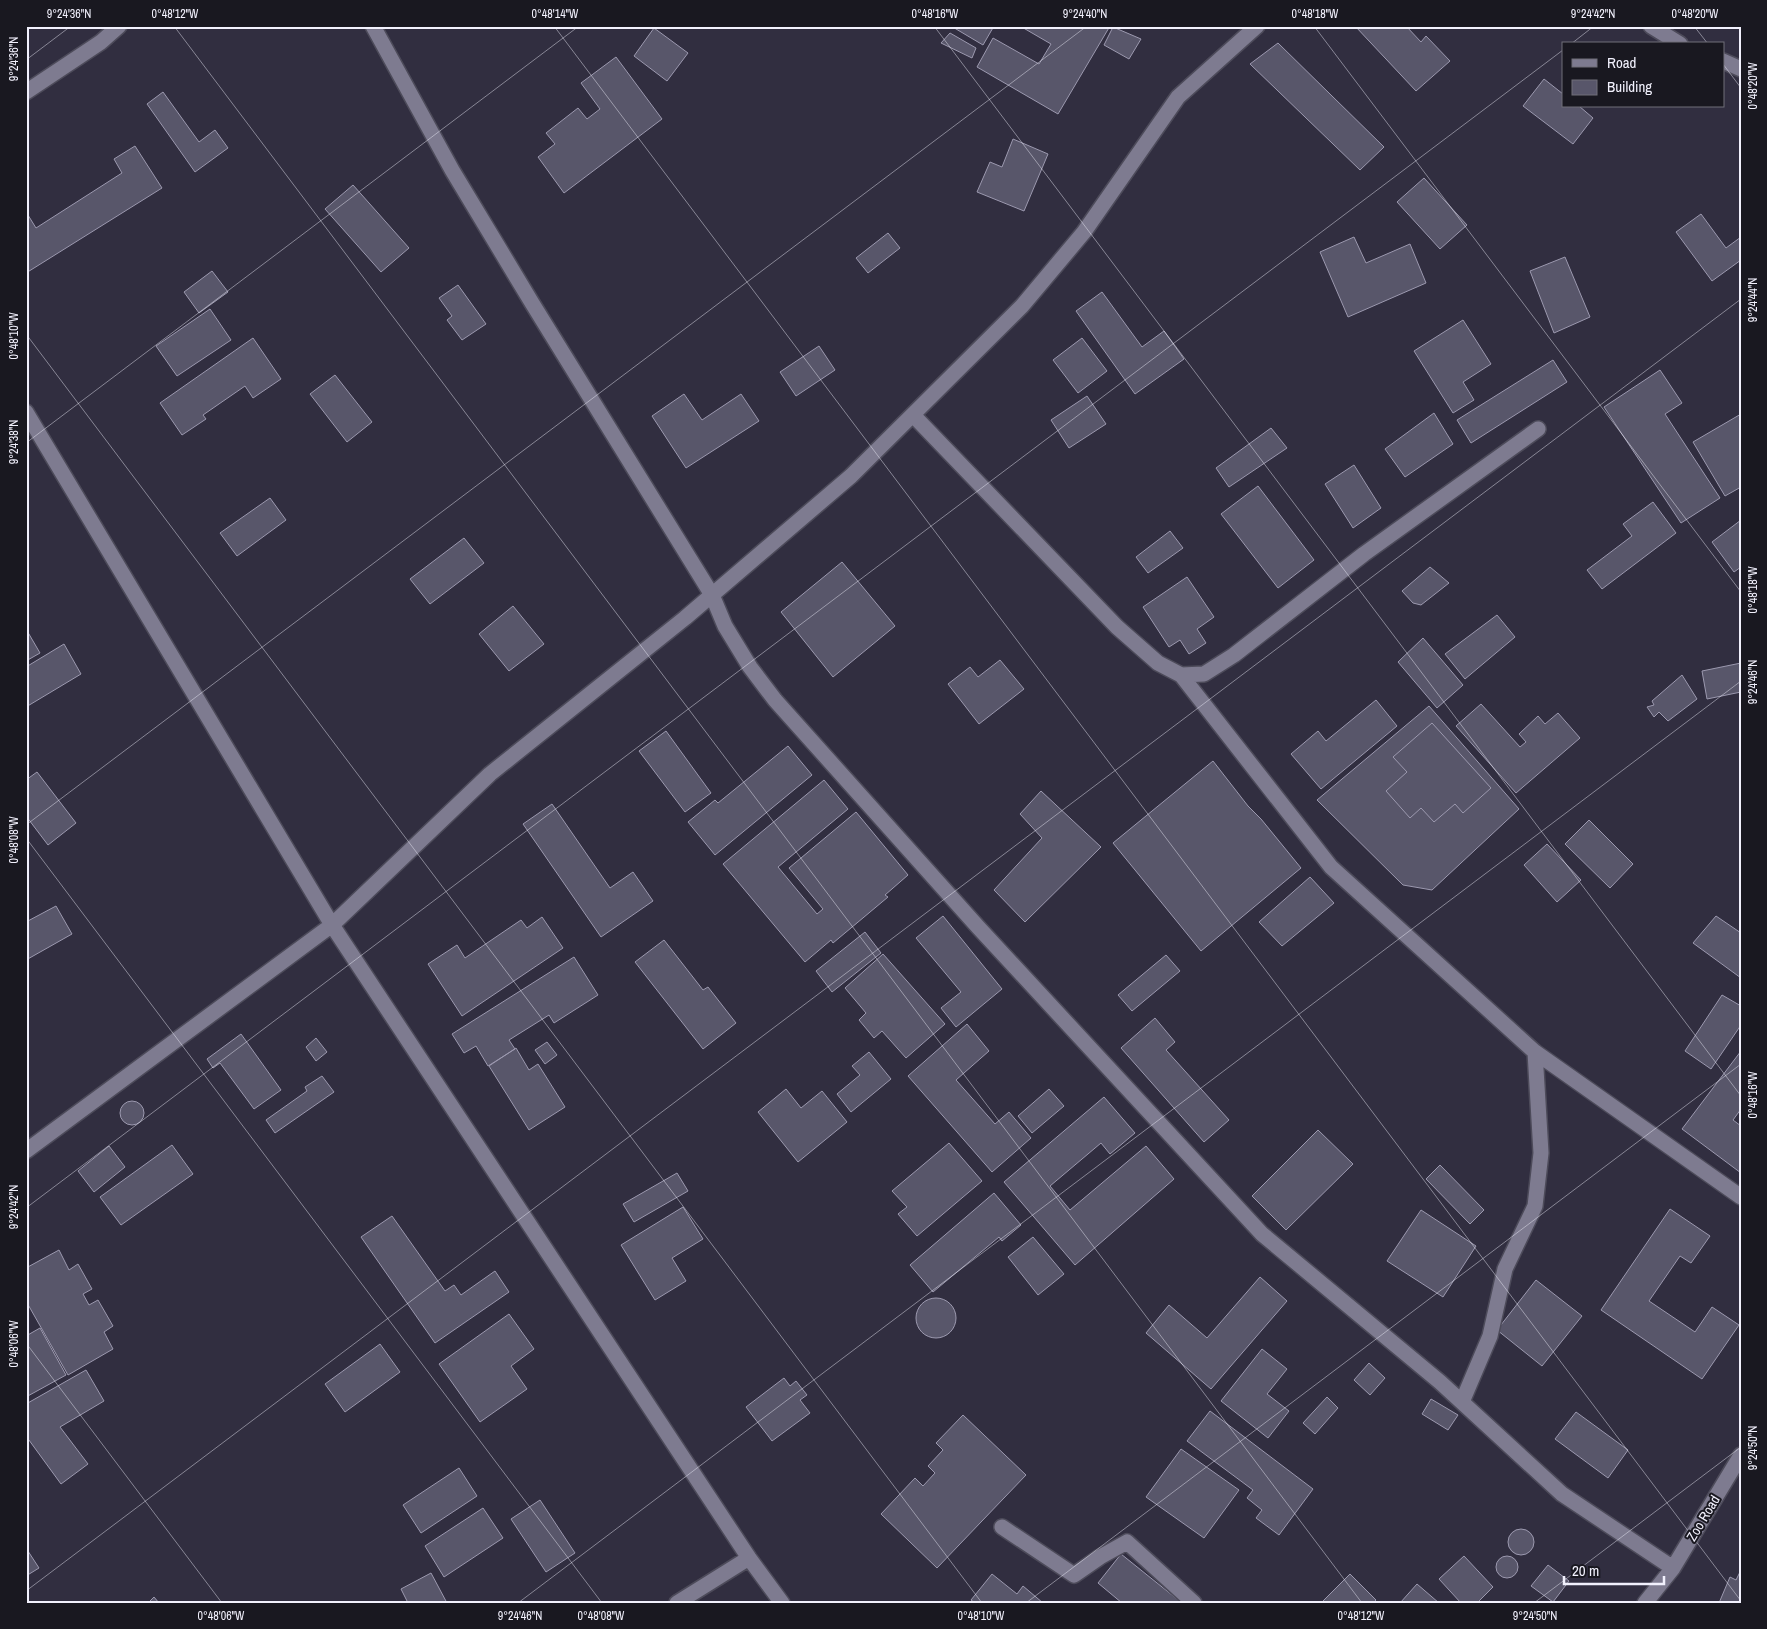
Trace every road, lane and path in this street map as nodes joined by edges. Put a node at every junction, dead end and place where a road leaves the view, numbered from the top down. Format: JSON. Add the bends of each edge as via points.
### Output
{"nodes":[{"id":1,"x":118,"y":26,"type":"edge"},
{"id":2,"x":374,"y":26,"type":"edge"},
{"id":3,"x":1256,"y":26,"type":"edge"},
{"id":4,"x":1651,"y":26,"type":"edge"},
{"id":5,"x":1677,"y":42,"type":"edge"},
{"id":6,"x":1724,"y":61,"type":"edge"},
{"id":7,"x":1741,"y":69,"type":"edge"},
{"id":8,"x":26,"y":92,"type":"edge"},
{"id":9,"x":26,"y":412,"type":"edge"},
{"id":10,"x":913,"y":415,"type":"junction"},
{"id":11,"x":1538,"y":429,"type":"dead end"},
{"id":12,"x":712,"y":595,"type":"junction"},
{"id":13,"x":1181,"y":675,"type":"junction"},
{"id":14,"x":332,"y":925,"type":"junction"},
{"id":15,"x":1535,"y":1052,"type":"junction"},
{"id":16,"x":26,"y":1152,"type":"edge"},
{"id":17,"x":1741,"y":1197,"type":"edge"},
{"id":18,"x":1462,"y":1402,"type":"junction"},
{"id":19,"x":1741,"y":1455,"type":"edge"},
{"id":20,"x":1002,"y":1527,"type":"dead end"},
{"id":21,"x":749,"y":1558,"type":"junction"},
{"id":22,"x":1673,"y":1568,"type":"junction"},
{"id":23,"x":677,"y":1603,"type":"edge"},
{"id":24,"x":782,"y":1603,"type":"edge"},
{"id":25,"x":1194,"y":1603,"type":"edge"},
{"id":26,"x":1645,"y":1603,"type":"edge"}],
"edges":[{"from":1,"to":8,"type":"street","via":[[101,42]]},
{"from":2,"to":12,"type":"street","via":[[452,170]]},
{"from":3,"to":10,"type":"street","via":[[1178,97],[1078,240],[1022,306]]},
{"from":4,"to":5,"type":"street"},
{"from":6,"to":7,"type":"street"},
{"from":9,"to":14,"type":"street"},
{"from":10,"to":12,"type":"street","via":[[851,476]]},
{"from":10,"to":13,"type":"street","via":[[1117,627],[1158,664]]},
{"from":11,"to":13,"type":"street","via":[[1364,554],[1234,655],[1204,674]]},
{"from":12,"to":14,"type":"street","via":[[490,774]]},
{"from":12,"to":18,"type":"street","via":[[725,626],[775,700],[1262,1234]]},
{"from":13,"to":15,"type":"street","via":[[1331,867]]},
{"from":14,"to":16,"type":"street"},
{"from":14,"to":21,"type":"street"},
{"from":15,"to":17,"type":"street"},
{"from":15,"to":18,"type":"street","via":[[1542,1153],[1534,1206],[1505,1269],[1490,1336]]},
{"from":18,"to":22,"type":"street","via":[[1562,1494]]},
{"from":19,"to":22,"type":"street","name":"Zoo Road"},
{"from":20,"to":25,"type":"street","via":[[1074,1575],[1127,1542]]},
{"from":21,"to":23,"type":"street"},
{"from":21,"to":24,"type":"street"},
{"from":22,"to":26,"type":"street","name":"Zoo Road"}]}
